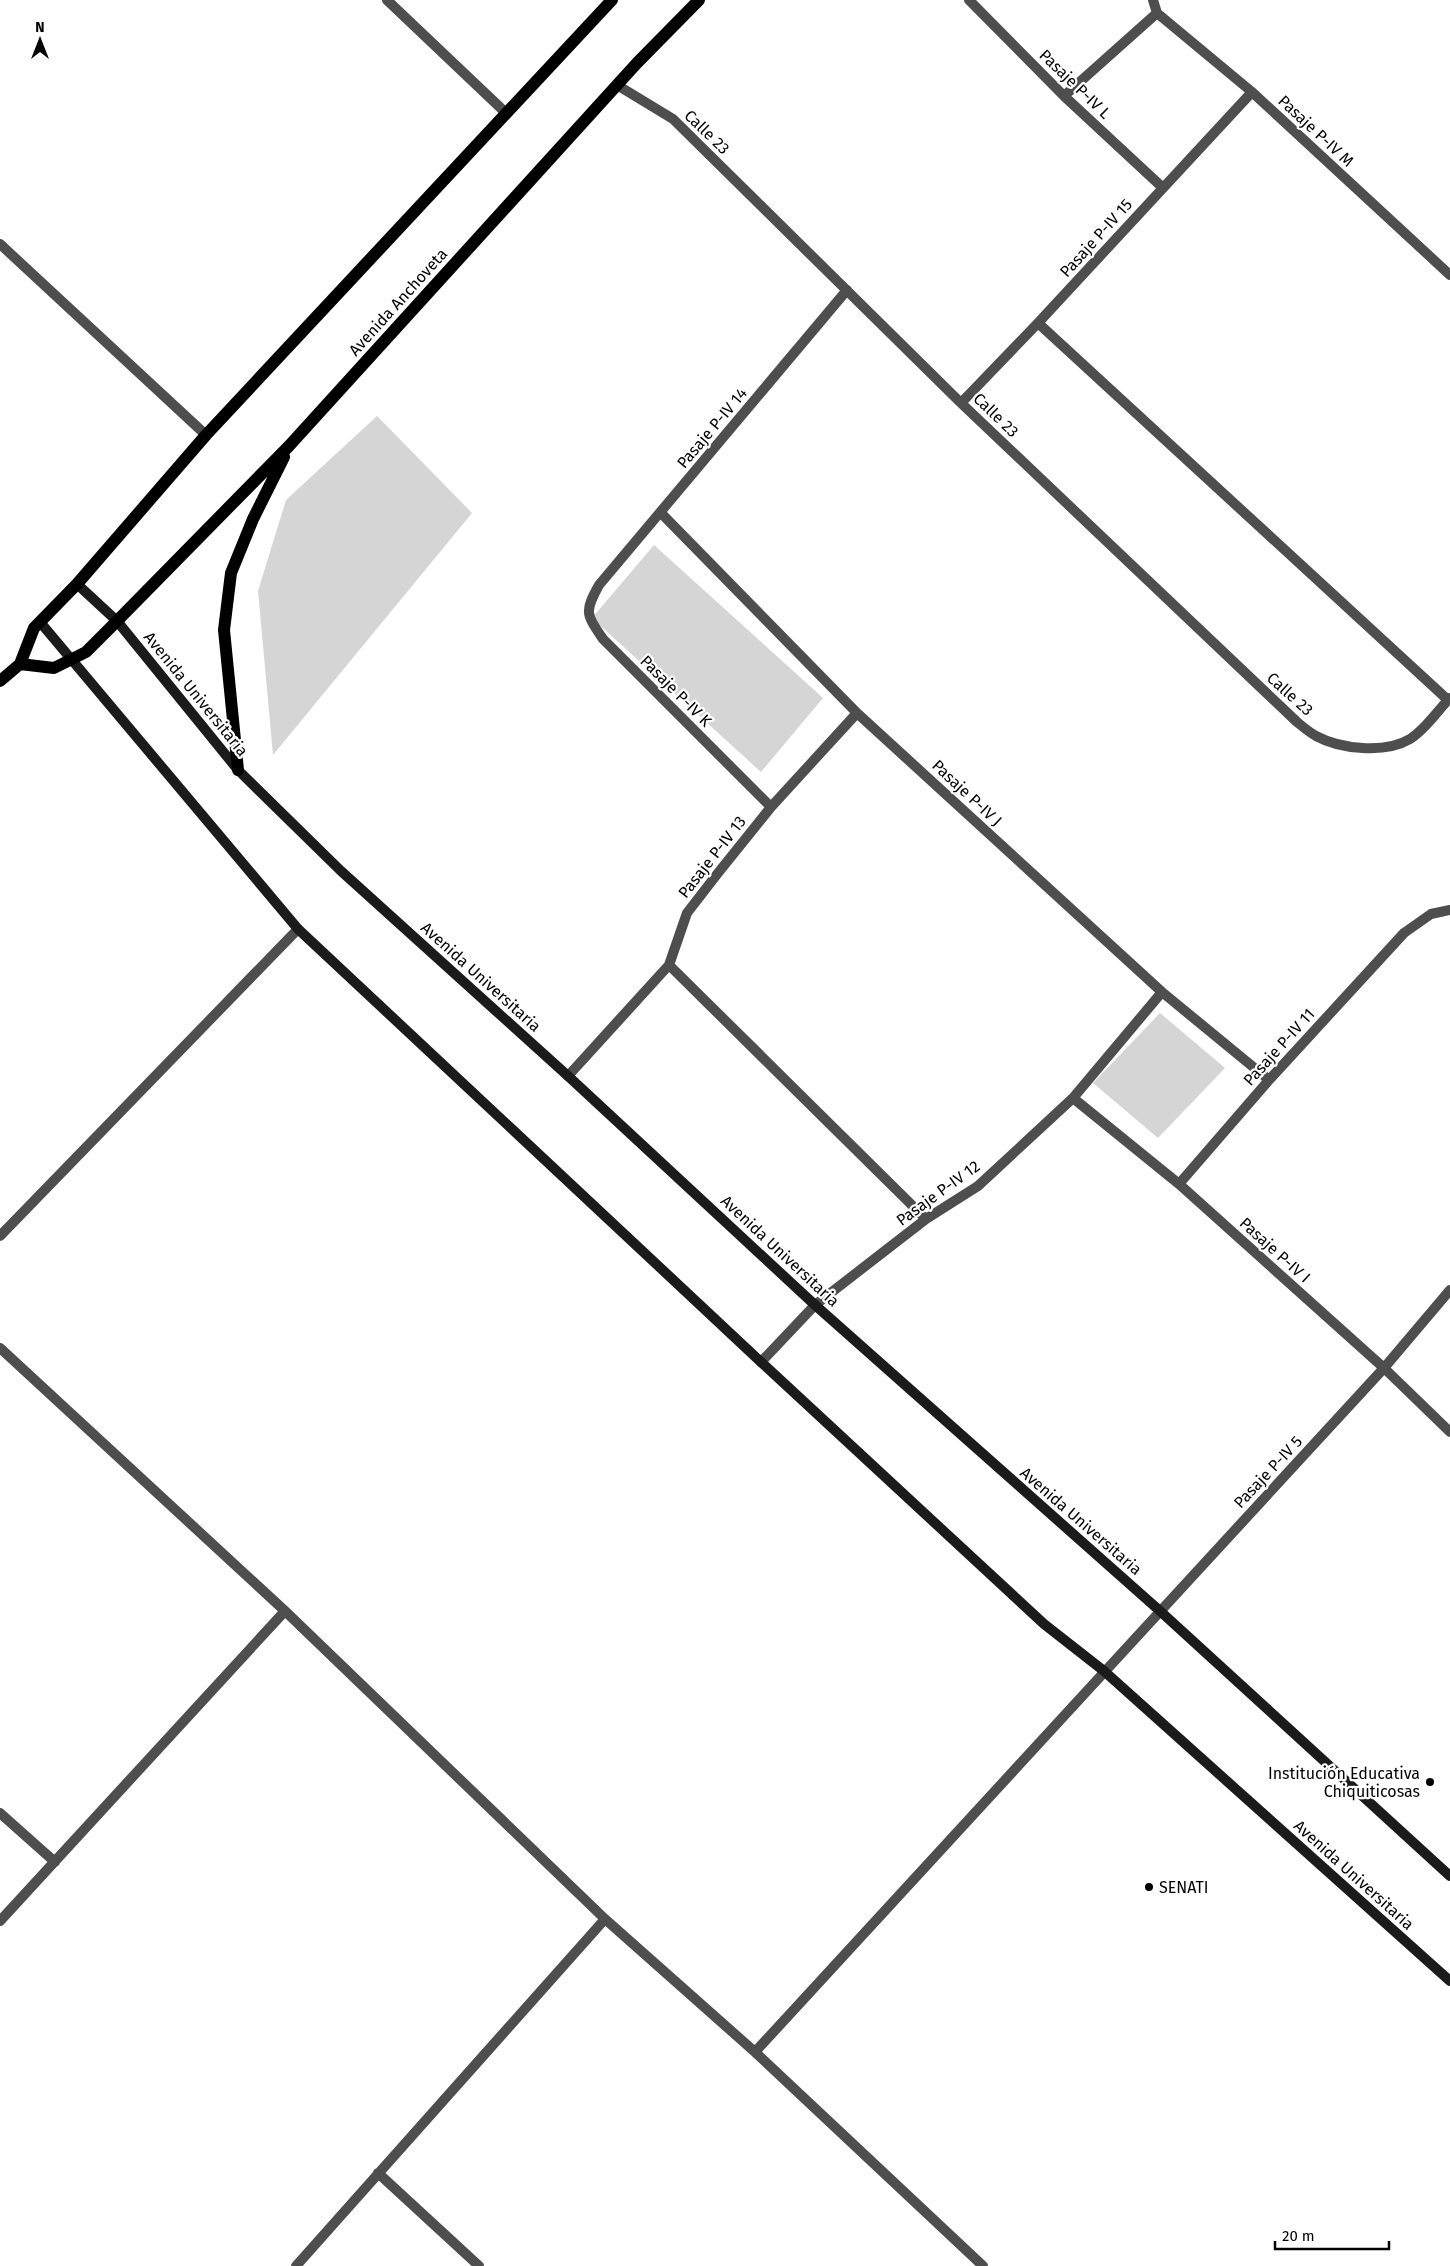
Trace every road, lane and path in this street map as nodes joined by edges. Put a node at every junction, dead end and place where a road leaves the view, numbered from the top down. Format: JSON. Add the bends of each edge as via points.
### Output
{"nodes":[{"id":1,"x":388,"y":0,"type":"edge"},
{"id":2,"x":612,"y":0,"type":"edge"},
{"id":3,"x":699,"y":0,"type":"edge"},
{"id":4,"x":969,"y":0,"type":"edge"},
{"id":5,"x":1153,"y":0,"type":"edge"},
{"id":6,"x":1157,"y":13,"type":"junction"},
{"id":7,"x":617,"y":85,"type":"junction"},
{"id":8,"x":1252,"y":92,"type":"junction"},
{"id":9,"x":1064,"y":96,"type":"junction"},
{"id":10,"x":506,"y":113,"type":"junction"},
{"id":11,"x":1162,"y":188,"type":"junction"},
{"id":12,"x":0,"y":244,"type":"edge"},
{"id":13,"x":1450,"y":275,"type":"edge"},
{"id":14,"x":847,"y":290,"type":"junction"},
{"id":15,"x":1038,"y":323,"type":"junction"},
{"id":16,"x":961,"y":403,"type":"junction"},
{"id":17,"x":206,"y":435,"type":"junction"},
{"id":18,"x":289,"y":446,"type":"junction"},
{"id":19,"x":661,"y":513,"type":"junction"},
{"id":20,"x":77,"y":584,"type":"junction"},
{"id":21,"x":598,"y":585,"type":"joint"},
{"id":22,"x":40,"y":622,"type":"junction"},
{"id":23,"x":117,"y":622,"type":"junction"},
{"id":24,"x":71,"y":659,"type":"junction"},
{"id":25,"x":20,"y":664,"type":"junction"},
{"id":26,"x":0,"y":681,"type":"edge"},
{"id":27,"x":1449,"y":699,"type":"edge"},
{"id":28,"x":858,"y":713,"type":"junction"},
{"id":29,"x":238,"y":770,"type":"junction"},
{"id":30,"x":771,"y":807,"type":"junction"},
{"id":31,"x":1450,"y":910,"type":"edge"},
{"id":32,"x":298,"y":929,"type":"junction"},
{"id":33,"x":669,"y":965,"type":"junction"},
{"id":34,"x":1162,"y":992,"type":"junction"},
{"id":35,"x":568,"y":1076,"type":"junction"},
{"id":36,"x":1269,"y":1080,"type":"junction"},
{"id":37,"x":1072,"y":1098,"type":"junction"},
{"id":38,"x":1179,"y":1184,"type":"junction"},
{"id":39,"x":926,"y":1219,"type":"junction"},
{"id":40,"x":0,"y":1236,"type":"edge"},
{"id":41,"x":1450,"y":1290,"type":"edge"},
{"id":42,"x":815,"y":1305,"type":"junction"},
{"id":43,"x":0,"y":1348,"type":"edge"},
{"id":44,"x":761,"y":1362,"type":"junction"},
{"id":45,"x":1384,"y":1368,"type":"junction"},
{"id":46,"x":1450,"y":1432,"type":"edge"},
{"id":47,"x":285,"y":1611,"type":"junction"},
{"id":48,"x":1160,"y":1611,"type":"junction"},
{"id":49,"x":1104,"y":1671,"type":"junction"},
{"id":50,"x":0,"y":1814,"type":"edge"},
{"id":51,"x":55,"y":1862,"type":"junction"},
{"id":52,"x":1450,"y":1876,"type":"edge"},
{"id":53,"x":605,"y":1919,"type":"junction"},
{"id":54,"x":0,"y":1922,"type":"edge"},
{"id":55,"x":1450,"y":1981,"type":"edge"},
{"id":56,"x":755,"y":2052,"type":"junction"},
{"id":57,"x":378,"y":2173,"type":"junction"},
{"id":58,"x":296,"y":2266,"type":"edge"},
{"id":59,"x":479,"y":2266,"type":"edge"},
{"id":60,"x":982,"y":2266,"type":"edge"}],
"edges":[{"from":1,"to":10,"type":"street"},
{"from":2,"to":10,"type":"main road"},
{"from":3,"to":7,"type":"main road","name":"Avenida Anchoveta"},
{"from":4,"to":9,"type":"street","name":"Pasaje P-IV L"},
{"from":5,"to":6,"type":"street"},
{"from":6,"to":8,"type":"street","name":"Pasaje P-IV M"},
{"from":6,"to":9,"type":"street"},
{"from":7,"to":14,"type":"street","name":"Calle 23","via":[[673,119]]},
{"from":7,"to":18,"type":"main road","name":"Avenida Anchoveta"},
{"from":8,"to":11,"type":"street","name":"Pasaje P-IV 15"},
{"from":8,"to":13,"type":"street","name":"Pasaje P-IV M"},
{"from":9,"to":11,"type":"street","name":"Pasaje P-IV L"},
{"from":10,"to":17,"type":"main road"},
{"from":11,"to":15,"type":"street","name":"Pasaje P-IV 15"},
{"from":12,"to":17,"type":"street"},
{"from":14,"to":16,"type":"street","name":"Calle 23"},
{"from":14,"to":19,"type":"street","name":"Pasaje P-IV 14"},
{"from":15,"to":16,"type":"street","name":"Pasaje P-IV 15"},
{"from":15,"to":27,"type":"street"},
{"from":16,"to":27,"type":"street","name":"Calle 23","via":[[1315,736],[1335,743],[1389,746],[1409,740]]},
{"from":17,"to":20,"type":"main road"},
{"from":18,"to":23,"type":"main road","name":"Avenida Anchoveta"},
{"from":18,"to":29,"type":"main road","via":[[231,573],[224,630]]},
{"from":19,"to":21,"type":"street","name":"Pasaje P-IV 14"},
{"from":19,"to":28,"type":"street","name":"Pasaje P-IV J"},
{"from":20,"to":22,"type":"main road"},
{"from":20,"to":23,"type":"main road"},
{"from":21,"to":30,"type":"street","name":"Pasaje P-IV K","via":[[589,602],[588,618],[603,638]]},
{"from":22,"to":24,"type":"main road","name":"Avenida Universitaria"},
{"from":22,"to":25,"type":"main road","via":[[34,628]]},
{"from":23,"to":24,"type":"main road","name":"Avenida Anchoveta","via":[[86,652]]},
{"from":23,"to":29,"type":"main road","name":"Avenida Universitaria"},
{"from":24,"to":25,"type":"main road","name":"Avenida Anchoveta","via":[[54,668]]},
{"from":24,"to":32,"type":"main road","name":"Avenida Universitaria"},
{"from":25,"to":26,"type":"main road"},
{"from":28,"to":30,"type":"street","name":"Pasaje P-IV 13"},
{"from":28,"to":34,"type":"street","name":"Pasaje P-IV J"},
{"from":29,"to":35,"type":"main road","name":"Avenida Universitaria","via":[[349,877]]},
{"from":30,"to":33,"type":"street","name":"Pasaje P-IV 13","via":[[687,913]]},
{"from":31,"to":36,"type":"street","name":"Pasaje P-IV 11","via":[[1431,914],[1404,932]]},
{"from":32,"to":40,"type":"street"},
{"from":32,"to":44,"type":"main road","name":"Avenida Universitaria"},
{"from":33,"to":35,"type":"street","name":"Pasaje P-IV 13"},
{"from":33,"to":39,"type":"street"},
{"from":34,"to":36,"type":"street","name":"Pasaje P-IV J"},
{"from":34,"to":37,"type":"street","name":"Pasaje P-IV 12"},
{"from":35,"to":42,"type":"main road","name":"Avenida Universitaria"},
{"from":36,"to":38,"type":"street","name":"Pasaje P-IV 11"},
{"from":37,"to":38,"type":"street","name":"Pasaje P-IV I"},
{"from":37,"to":39,"type":"street","name":"Pasaje P-IV 12","via":[[978,1186]]},
{"from":38,"to":45,"type":"street","name":"Pasaje P-IV I"},
{"from":39,"to":42,"type":"street","name":"Pasaje P-IV 12"},
{"from":41,"to":45,"type":"street","name":"Pasaje P-IV 5"},
{"from":42,"to":44,"type":"street","name":"Pasaje P-IV 12"},
{"from":42,"to":48,"type":"main road","name":"Avenida Universitaria"},
{"from":43,"to":47,"type":"street"},
{"from":44,"to":49,"type":"main road","name":"Avenida Universitaria","via":[[1044,1624]]},
{"from":45,"to":46,"type":"street","name":"Pasaje P-IV I"},
{"from":45,"to":48,"type":"street","name":"Pasaje P-IV 5"},
{"from":47,"to":51,"type":"street"},
{"from":47,"to":53,"type":"street"},
{"from":48,"to":49,"type":"street","name":"Pasaje P-IV 5"},
{"from":48,"to":52,"type":"main road","name":"Avenida Universitaria"},
{"from":49,"to":55,"type":"main road","name":"Avenida Universitaria"},
{"from":49,"to":56,"type":"street","name":"Pasaje P-IV 5"},
{"from":50,"to":51,"type":"street"},
{"from":51,"to":54,"type":"street"},
{"from":53,"to":56,"type":"street"},
{"from":53,"to":57,"type":"street"},
{"from":56,"to":60,"type":"street"},
{"from":57,"to":58,"type":"street"},
{"from":57,"to":59,"type":"street"}]}
